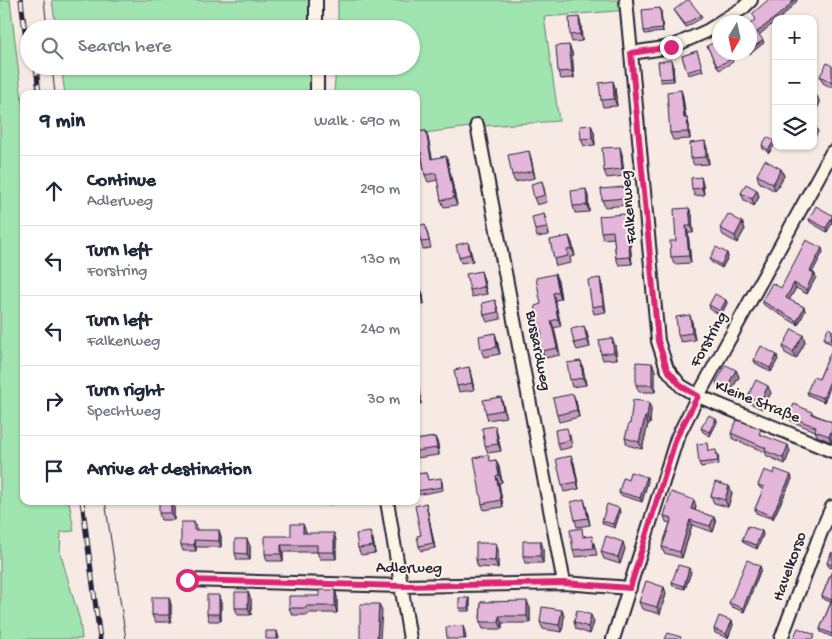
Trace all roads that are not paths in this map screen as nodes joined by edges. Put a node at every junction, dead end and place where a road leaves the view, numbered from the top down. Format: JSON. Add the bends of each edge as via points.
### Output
{"nodes":[{"id":1,"x":316,"y":0,"type":"edge"},
{"id":2,"x":626,"y":0,"type":"edge"},
{"id":3,"x":751,"y":0,"type":"edge"},
{"id":4,"x":732,"y":15,"type":"edge"},
{"id":5,"x":316,"y":20,"type":"edge"},
{"id":6,"x":712,"y":28,"type":"edge"},
{"id":7,"x":631,"y":53,"type":"junction"},
{"id":8,"x":317,"y":75,"type":"edge"},
{"id":9,"x":318,"y":90,"type":"edge"},
{"id":10,"x":477,"y":125,"type":"dead end"},
{"id":11,"x":832,"y":152,"type":"edge"},
{"id":12,"x":698,"y":396,"type":"junction"},
{"id":13,"x":832,"y":451,"type":"edge"},
{"id":14,"x":389,"y":505,"type":"edge"},
{"id":15,"x":832,"y":508,"type":"edge"},
{"id":16,"x":826,"y":535,"type":"edge"},
{"id":17,"x":187,"y":580,"type":"dead end"},
{"id":18,"x":564,"y":583,"type":"junction"},
{"id":19,"x":402,"y":586,"type":"junction"},
{"id":20,"x":630,"y":588,"type":"junction"},
{"id":21,"x":410,"y":639,"type":"edge"},
{"id":22,"x":613,"y":639,"type":"edge"},
{"id":23,"x":781,"y":639,"type":"edge"}],
"edges":[{"from":1,"to":5,"type":"street"},
{"from":2,"to":7,"type":"street","name":"Falkenweg"},
{"from":3,"to":4,"type":"street"},
{"from":6,"to":7,"type":"street","via":[[671,47]]},
{"from":7,"to":12,"type":"street","name":"Falkenweg","via":[[658,341],[667,369],[681,386]]},
{"from":8,"to":9,"type":"street"},
{"from":10,"to":18,"type":"street","name":"Bussardweg"},
{"from":11,"to":12,"type":"street","name":"Forstring"},
{"from":12,"to":13,"type":"street","name":"Kleine Straße"},
{"from":12,"to":20,"type":"street","name":"Forstring","via":[[676,438]]},
{"from":14,"to":19,"type":"street"},
{"from":15,"to":16,"type":"street","name":"Havelkorso"},
{"from":16,"to":23,"type":"street","name":"Havelkorso"},
{"from":17,"to":19,"type":"street","name":"Adlerweg"},
{"from":18,"to":19,"type":"street","name":"Adlerweg"},
{"from":18,"to":20,"type":"street","name":"Adlerweg"},
{"from":19,"to":21,"type":"street"},
{"from":20,"to":22,"type":"street","name":"Forstring"}]}
